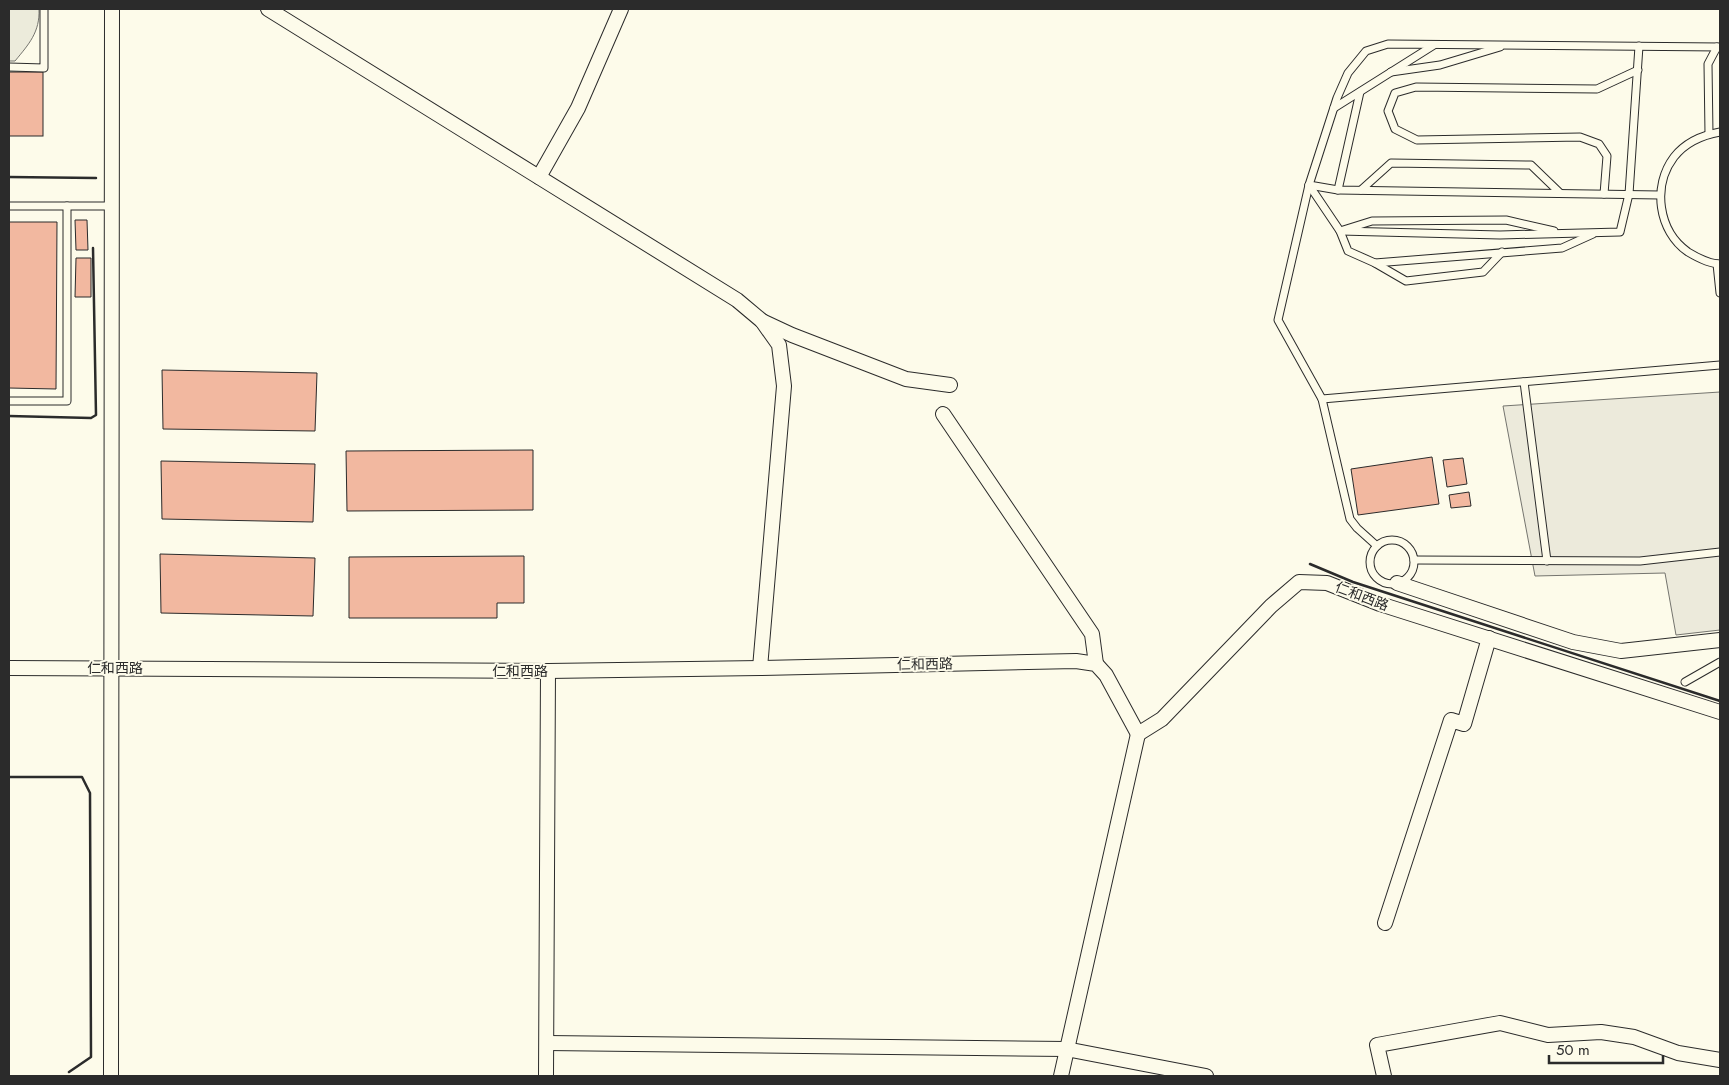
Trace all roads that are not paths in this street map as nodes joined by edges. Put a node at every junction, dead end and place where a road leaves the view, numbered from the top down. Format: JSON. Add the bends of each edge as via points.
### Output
{"nodes":[{"id":1,"x":44,"y":9,"type":"edge"},
{"id":2,"x":112,"y":9,"type":"edge"},
{"id":3,"x":268,"y":9,"type":"edge"},
{"id":4,"x":621,"y":9,"type":"edge"},
{"id":5,"x":1434,"y":44,"type":"junction"},
{"id":6,"x":1508,"y":45,"type":"junction"},
{"id":7,"x":1639,"y":46,"type":"junction"},
{"id":8,"x":1719,"y":48,"type":"edge"},
{"id":9,"x":9,"y":68,"type":"edge"},
{"id":10,"x":1638,"y":70,"type":"junction"},
{"id":11,"x":1391,"y":72,"type":"junction"},
{"id":12,"x":1360,"y":92,"type":"junction"},
{"id":13,"x":1334,"y":109,"type":"junction"},
{"id":14,"x":1720,"y":132,"type":"edge"},
{"id":15,"x":1708,"y":134,"type":"junction"},
{"id":16,"x":539,"y":177,"type":"junction"},
{"id":17,"x":1308,"y":185,"type":"junction"},
{"id":18,"x":1338,"y":190,"type":"junction"},
{"id":19,"x":1362,"y":190,"type":"junction"},
{"id":20,"x":1560,"y":193,"type":"junction"},
{"id":21,"x":1604,"y":194,"type":"junction"},
{"id":22,"x":1629,"y":194,"type":"junction"},
{"id":23,"x":1660,"y":195,"type":"junction"},
{"id":24,"x":9,"y":206,"type":"edge"},
{"id":25,"x":67,"y":206,"type":"junction"},
{"id":26,"x":113,"y":206,"type":"junction"},
{"id":27,"x":1340,"y":231,"type":"junction"},
{"id":28,"x":1595,"y":232,"type":"junction"},
{"id":29,"x":1564,"y":233,"type":"junction"},
{"id":30,"x":1502,"y":252,"type":"junction"},
{"id":31,"x":1375,"y":263,"type":"junction"},
{"id":32,"x":1719,"y":264,"type":"edge"},
{"id":33,"x":1720,"y":294,"type":"edge"},
{"id":34,"x":762,"y":321,"type":"junction"},
{"id":35,"x":1720,"y":365,"type":"edge"},
{"id":36,"x":1524,"y":382,"type":"junction"},
{"id":37,"x":950,"y":385,"type":"dead end"},
{"id":38,"x":1322,"y":399,"type":"junction"},
{"id":39,"x":9,"y":401,"type":"edge"},
{"id":40,"x":943,"y":414,"type":"dead end"},
{"id":41,"x":1377,"y":546,"type":"junction"},
{"id":42,"x":1720,"y":552,"type":"edge"},
{"id":43,"x":1414,"y":560,"type":"junction"},
{"id":44,"x":1547,"y":561,"type":"junction"},
{"id":45,"x":1396,"y":583,"type":"junction"},
{"id":46,"x":1489,"y":638,"type":"junction"},
{"id":47,"x":1720,"y":640,"type":"edge"},
{"id":48,"x":1720,"y":662,"type":"edge"},
{"id":49,"x":1096,"y":664,"type":"junction"},
{"id":50,"x":9,"y":668,"type":"edge"},
{"id":51,"x":111,"y":668,"type":"junction"},
{"id":52,"x":760,"y":668,"type":"junction"},
{"id":53,"x":548,"y":671,"type":"junction"},
{"id":54,"x":1685,"y":682,"type":"dead end"},
{"id":55,"x":1720,"y":712,"type":"edge"},
{"id":56,"x":1138,"y":734,"type":"junction"},
{"id":57,"x":1385,"y":923,"type":"dead end"},
{"id":58,"x":546,"y":1043,"type":"junction"},
{"id":59,"x":1066,"y":1049,"type":"junction"},
{"id":60,"x":1720,"y":1060,"type":"edge"},
{"id":61,"x":111,"y":1076,"type":"edge"},
{"id":62,"x":546,"y":1076,"type":"edge"},
{"id":63,"x":1061,"y":1076,"type":"edge"},
{"id":64,"x":1206,"y":1076,"type":"edge"},
{"id":65,"x":1384,"y":1076,"type":"edge"}],
"edges":[{"from":1,"to":9,"type":"lane","via":[[44,68]]},
{"from":2,"to":26,"type":"street"},
{"from":3,"to":16,"type":"street"},
{"from":4,"to":16,"type":"street","via":[[578,108]]},
{"from":5,"to":6,"type":"lane"},
{"from":5,"to":11,"type":"lane"},
{"from":5,"to":13,"type":"lane","via":[[1388,44],[1366,51],[1348,73]]},
{"from":6,"to":7,"type":"lane"},
{"from":6,"to":11,"type":"lane","via":[[1440,65]]},
{"from":7,"to":8,"type":"lane"},
{"from":7,"to":10,"type":"lane"},
{"from":8,"to":15,"type":"lane","via":[[1708,64]]},
{"from":10,"to":21,"type":"lane","via":[[1597,89],[1416,87],[1395,93],[1388,111],[1395,129],[1417,140],[1580,137],[1599,144],[1607,156]]},
{"from":10,"to":22,"type":"lane"},
{"from":11,"to":12,"type":"lane"},
{"from":12,"to":13,"type":"lane"},
{"from":12,"to":18,"type":"lane"},
{"from":13,"to":17,"type":"lane"},
{"from":14,"to":15,"type":"lane"},
{"from":15,"to":23,"type":"lane","via":[[1690,143],[1675,157],[1664,174]]},
{"from":16,"to":34,"type":"street","via":[[737,300]]},
{"from":17,"to":18,"type":"lane"},
{"from":17,"to":27,"type":"lane"},
{"from":17,"to":38,"type":"lane","via":[[1278,320]]},
{"from":18,"to":19,"type":"lane"},
{"from":19,"to":20,"type":"lane"},
{"from":19,"to":20,"type":"lane","via":[[1390,163],[1429,163],[1531,165]]},
{"from":20,"to":21,"type":"lane"},
{"from":21,"to":22,"type":"lane"},
{"from":22,"to":23,"type":"lane"},
{"from":22,"to":28,"type":"lane","via":[[1620,232]]},
{"from":23,"to":32,"type":"lane","via":[[1662,214],[1682,248],[1698,258]]},
{"from":24,"to":25,"type":"lane"},
{"from":25,"to":26,"type":"lane"},
{"from":25,"to":39,"type":"lane","via":[[67,401]]},
{"from":26,"to":51,"type":"street"},
{"from":27,"to":29,"type":"lane","via":[[1500,235]]},
{"from":27,"to":29,"type":"lane","via":[[1372,222],[1506,220]]},
{"from":27,"to":31,"type":"lane","via":[[1348,251]]},
{"from":28,"to":29,"type":"lane"},
{"from":28,"to":30,"type":"lane","via":[[1562,248]]},
{"from":30,"to":31,"type":"lane"},
{"from":30,"to":31,"type":"lane","via":[[1483,272],[1406,281]]},
{"from":32,"to":33,"type":"lane"},
{"from":34,"to":37,"type":"street","via":[[906,380]]},
{"from":34,"to":52,"type":"street","via":[[779,345],[784,386]]},
{"from":35,"to":36,"type":"lane"},
{"from":36,"to":38,"type":"lane"},
{"from":36,"to":44,"type":"lane"},
{"from":38,"to":41,"type":"lane","via":[[1350,519]]},
{"from":40,"to":49,"type":"street","via":[[1092,634]]},
{"from":41,"to":43,"type":"lane","via":[[1390,540],[1403,543]]},
{"from":41,"to":45,"type":"lane","via":[[1370,558],[1372,572],[1382,582]]},
{"from":42,"to":44,"type":"lane","via":[[1640,561]]},
{"from":43,"to":44,"type":"lane"},
{"from":43,"to":45,"type":"lane","via":[[1411,572]]},
{"from":45,"to":47,"type":"street","via":[[1573,642],[1621,651]]},
{"from":46,"to":55,"type":"street","name":"仁和西路"},
{"from":46,"to":56,"type":"street","name":"仁和西路","via":[[1380,604],[1327,583],[1299,582],[1271,606],[1162,719]]},
{"from":46,"to":57,"type":"street","via":[[1464,724],[1451,720]]},
{"from":48,"to":54,"type":"lane"},
{"from":49,"to":52,"type":"street","name":"仁和西路","via":[[1076,661]]},
{"from":49,"to":56,"type":"street","via":[[1106,675]]},
{"from":50,"to":51,"type":"street","name":"仁和西路"},
{"from":51,"to":53,"type":"street","name":"仁和西路"},
{"from":51,"to":61,"type":"street"},
{"from":52,"to":53,"type":"street","name":"仁和西路"},
{"from":53,"to":58,"type":"street"},
{"from":56,"to":59,"type":"street"},
{"from":58,"to":59,"type":"street"},
{"from":58,"to":62,"type":"street"},
{"from":59,"to":63,"type":"street"},
{"from":59,"to":64,"type":"street"},
{"from":60,"to":65,"type":"street","via":[[1678,1053],[1634,1037],[1601,1032],[1548,1035],[1500,1023],[1377,1045]]}]}
